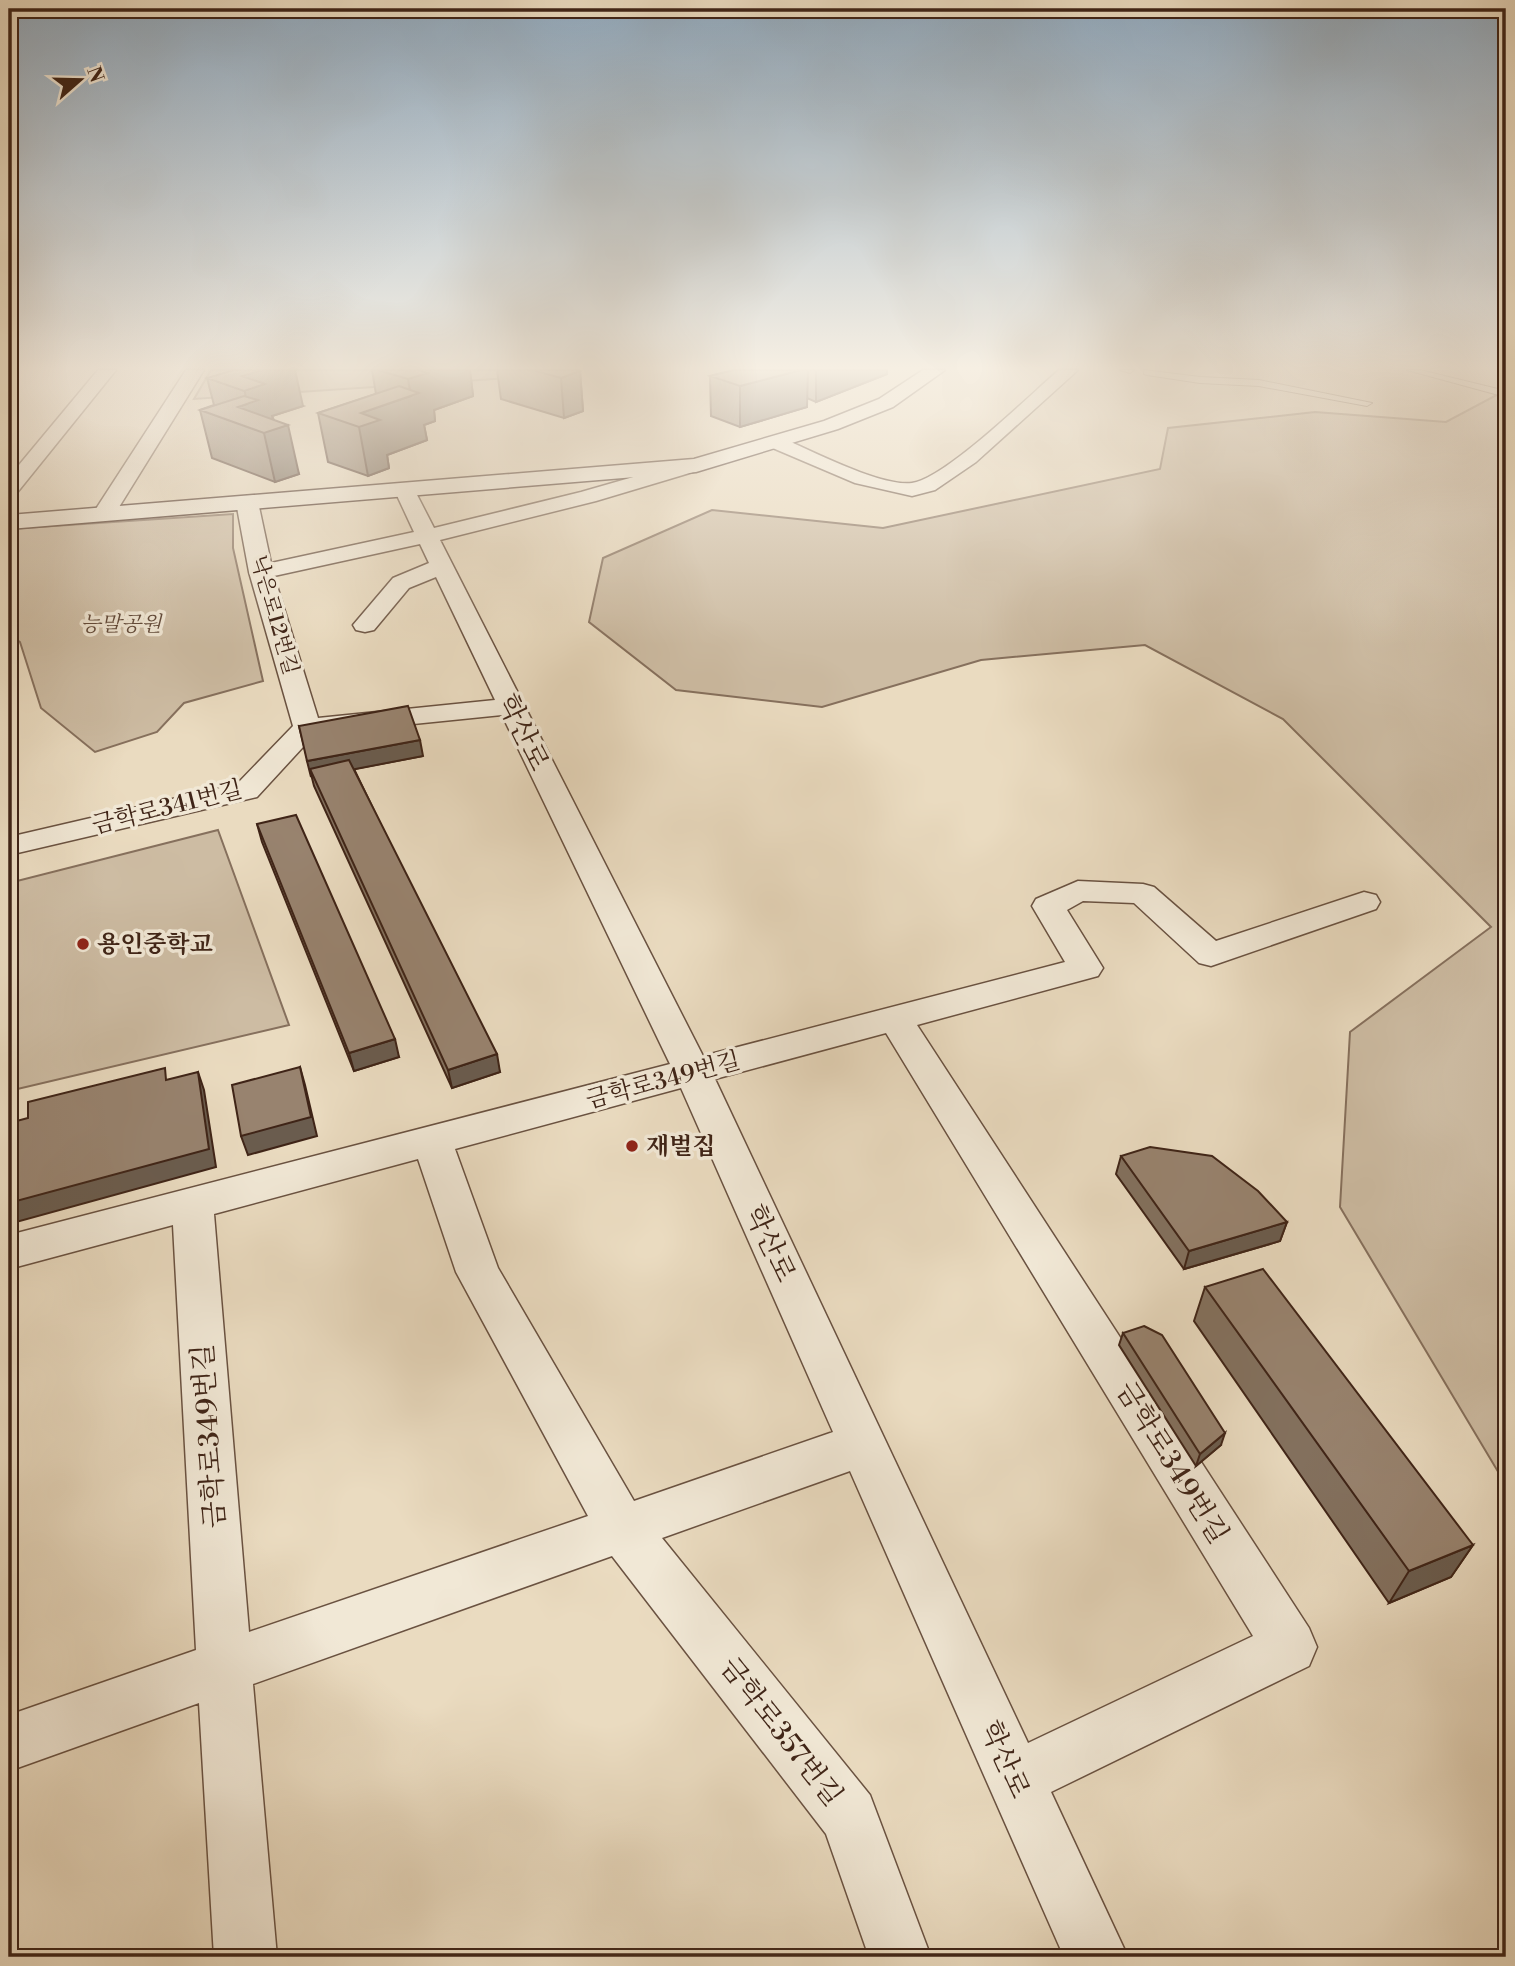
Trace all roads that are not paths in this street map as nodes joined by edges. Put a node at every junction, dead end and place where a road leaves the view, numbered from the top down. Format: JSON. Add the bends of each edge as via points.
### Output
{"nodes":[{"id":1,"x":32,"y":462,"type":"edge"},
{"id":2,"x":137,"y":462,"type":"edge"},
{"id":3,"x":707,"y":462,"type":"edge"},
{"id":4,"x":824,"y":462,"type":"edge"},
{"id":5,"x":965,"y":462,"type":"edge"},
{"id":6,"x":696,"y":465,"type":"junction"},
{"id":7,"x":404,"y":489,"type":"junction"},
{"id":8,"x":9,"y":490,"type":"edge"},
{"id":9,"x":247,"y":502,"type":"junction"},
{"id":10,"x":103,"y":515,"type":"junction"},
{"id":11,"x":9,"y":522,"type":"edge"},
{"id":12,"x":427,"y":537,"type":"junction"},
{"id":13,"x":442,"y":566,"type":"junction"},
{"id":14,"x":261,"y":572,"type":"junction"},
{"id":15,"x":365,"y":625,"type":"dead end"},
{"id":16,"x":511,"y":706,"type":"junction"},
{"id":17,"x":307,"y":727,"type":"junction"},
{"id":18,"x":9,"y":846,"type":"edge"},
{"id":19,"x":1364,"y":902,"type":"dead end"},
{"id":20,"x":895,"y":1018,"type":"junction"},
{"id":21,"x":693,"y":1072,"type":"junction"},
{"id":22,"x":432,"y":1141,"type":"junction"},
{"id":23,"x":192,"y":1203,"type":"junction"},
{"id":24,"x":9,"y":1252,"type":"edge"},
{"id":25,"x":863,"y":1444,"type":"junction"},
{"id":26,"x":622,"y":1528,"type":"junction"},
{"id":27,"x":225,"y":1668,"type":"junction"},
{"id":28,"x":9,"y":1743,"type":"edge"},
{"id":29,"x":1015,"y":1779,"type":"junction"},
{"id":30,"x":245,"y":1957,"type":"edge"},
{"id":31,"x":900,"y":1957,"type":"edge"},
{"id":32,"x":1096,"y":1957,"type":"edge"}],
"edges":[{"from":1,"to":8,"type":"street"},
{"from":2,"to":10,"type":"street"},
{"from":3,"to":6,"type":"main road"},
{"from":4,"to":5,"type":"street","via":[[902,489],[923,489]]},
{"from":6,"to":7,"type":"main road"},
{"from":6,"to":12,"type":"street","via":[[624,488]]},
{"from":7,"to":9,"type":"main road"},
{"from":7,"to":12,"type":"street","name":"학산로"},
{"from":9,"to":10,"type":"main road"},
{"from":9,"to":14,"type":"street","name":"낙은로12번길"},
{"from":10,"to":11,"type":"main road"},
{"from":12,"to":13,"type":"street","name":"학산로"},
{"from":12,"to":14,"type":"street"},
{"from":13,"to":15,"type":"street","via":[[401,583]]},
{"from":13,"to":16,"type":"street","name":"학산로"},
{"from":14,"to":17,"type":"street","name":"낙은로12번길"},
{"from":16,"to":17,"type":"street"},
{"from":16,"to":21,"type":"street","name":"학산로"},
{"from":17,"to":18,"type":"street","name":"금학로341번길","via":[[247,791]]},
{"from":19,"to":20,"type":"street","name":"금학로349번길","via":[[1211,955],[1143,894],[1078,891],[1048,906],[1086,968]]},
{"from":20,"to":21,"type":"street","name":"금학로349번길"},
{"from":20,"to":29,"type":"street","name":"금학로349번길","via":[[1290,1647]]},
{"from":21,"to":22,"type":"street","name":"금학로349번길"},
{"from":21,"to":25,"type":"street","name":"학산로"},
{"from":22,"to":23,"type":"street","name":"금학로349번길"},
{"from":22,"to":26,"type":"street","via":[[478,1272]]},
{"from":23,"to":24,"type":"street","name":"금학로349번길"},
{"from":23,"to":27,"type":"street","name":"금학로349번길"},
{"from":25,"to":26,"type":"street"},
{"from":25,"to":29,"type":"street","name":"학산로"},
{"from":26,"to":27,"type":"street"},
{"from":26,"to":31,"type":"street","name":"금학로357번길","via":[[849,1816]]},
{"from":27,"to":28,"type":"street"},
{"from":27,"to":30,"type":"street"},
{"from":29,"to":32,"type":"street","name":"학산로"}]}
